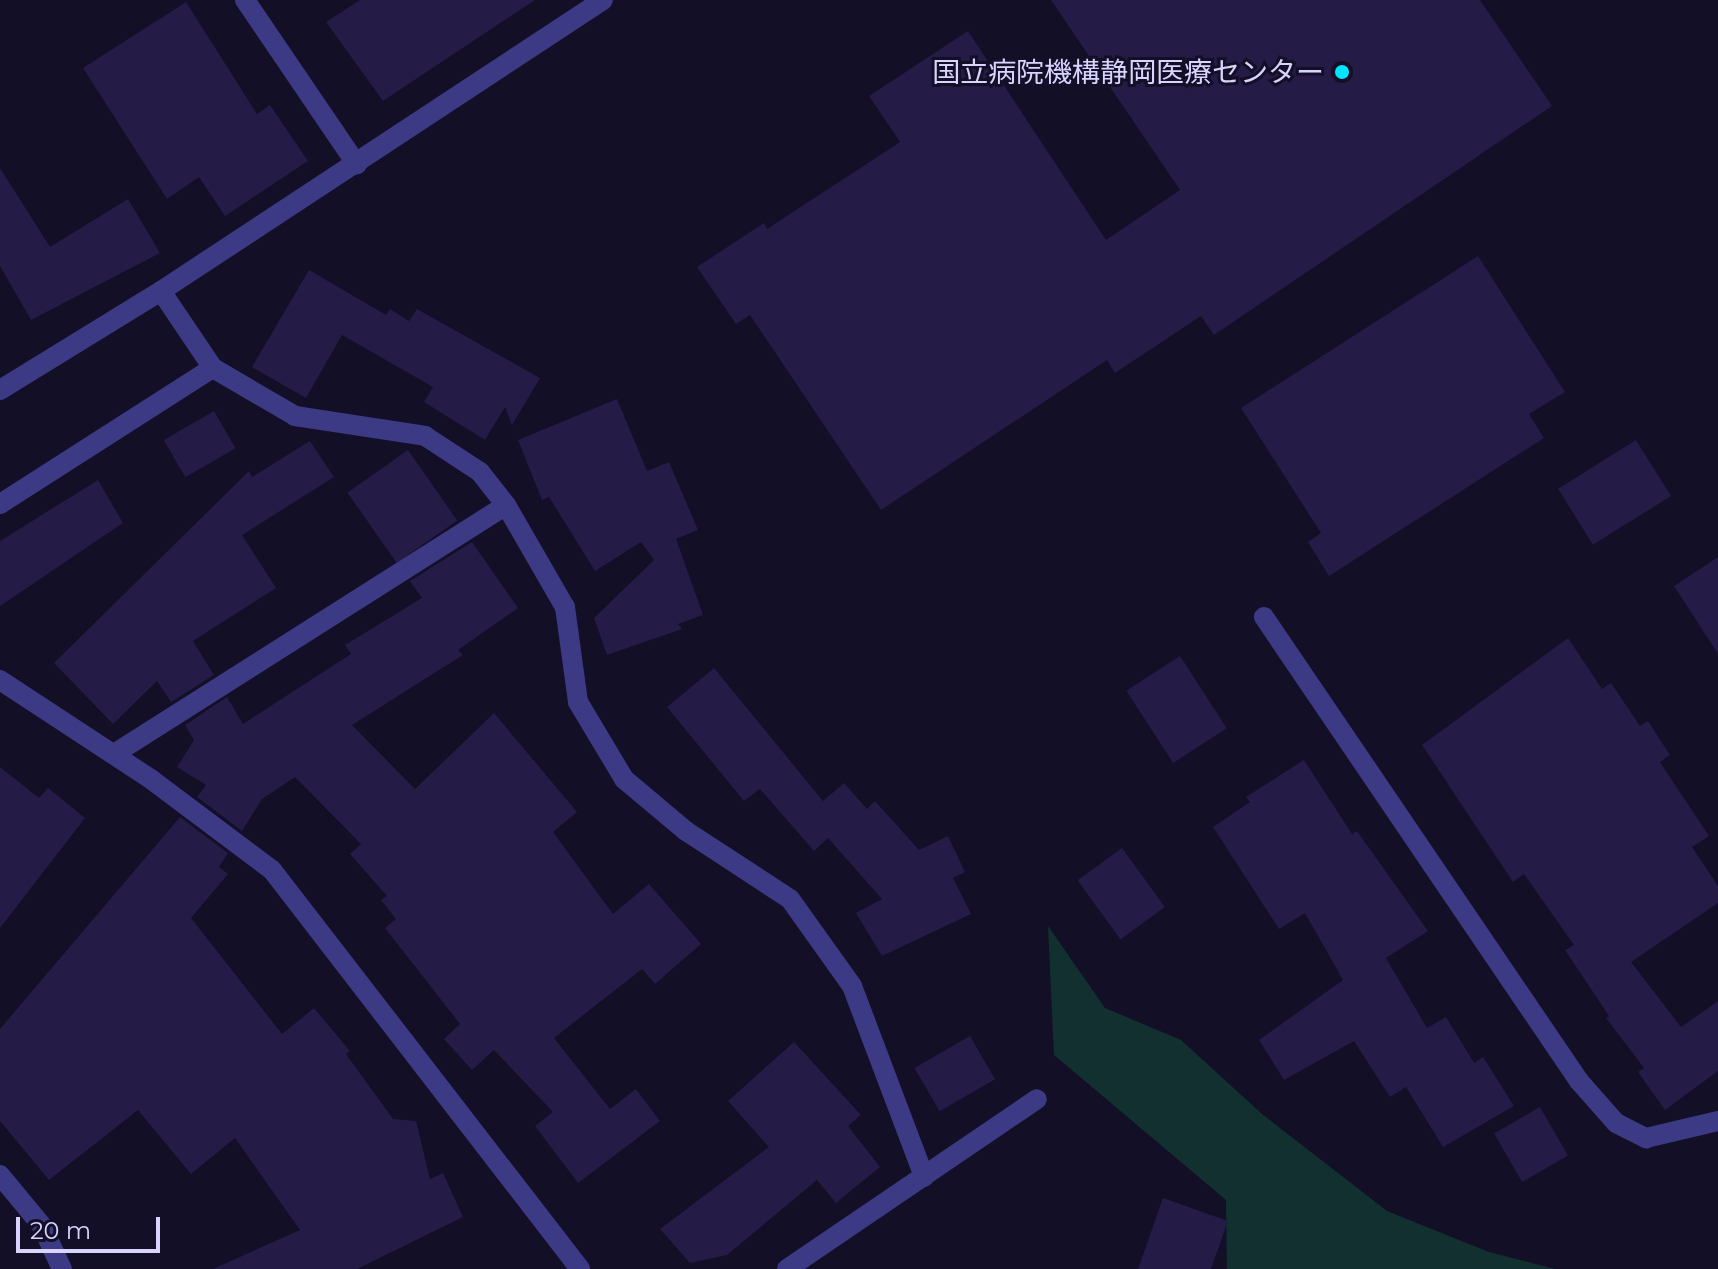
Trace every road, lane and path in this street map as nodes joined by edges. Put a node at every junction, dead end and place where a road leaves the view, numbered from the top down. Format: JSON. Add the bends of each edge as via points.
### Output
{"nodes":[{"id":1,"x":245,"y":0,"type":"edge"},
{"id":2,"x":603,"y":0,"type":"edge"},
{"id":3,"x":357,"y":165,"type":"junction"},
{"id":4,"x":161,"y":291,"type":"junction"},
{"id":5,"x":213,"y":368,"type":"junction"},
{"id":6,"x":0,"y":390,"type":"edge"},
{"id":7,"x":0,"y":504,"type":"edge"},
{"id":8,"x":506,"y":505,"type":"junction"},
{"id":9,"x":1264,"y":617,"type":"dead end"},
{"id":10,"x":0,"y":680,"type":"edge"},
{"id":11,"x":114,"y":754,"type":"junction"},
{"id":12,"x":1037,"y":1099,"type":"dead end"},
{"id":13,"x":1718,"y":1121,"type":"edge"},
{"id":14,"x":0,"y":1175,"type":"edge"},
{"id":15,"x":924,"y":1177,"type":"junction"},
{"id":16,"x":62,"y":1269,"type":"edge"},
{"id":17,"x":580,"y":1269,"type":"edge"},
{"id":18,"x":787,"y":1269,"type":"edge"}],
"edges":[{"from":1,"to":3,"type":"street"},
{"from":2,"to":3,"type":"street"},
{"from":3,"to":4,"type":"street"},
{"from":4,"to":5,"type":"street"},
{"from":4,"to":6,"type":"street"},
{"from":5,"to":7,"type":"street"},
{"from":5,"to":8,"type":"street","via":[[295,416],[425,436],[480,472]]},
{"from":8,"to":11,"type":"street"},
{"from":8,"to":15,"type":"street","via":[[565,607],[578,702],[624,779],[686,831],[790,899],[852,986]]},
{"from":9,"to":13,"type":"street","via":[[1579,1081],[1616,1123],[1646,1138]]},
{"from":10,"to":11,"type":"street"},
{"from":11,"to":17,"type":"street","via":[[272,870]]},
{"from":12,"to":15,"type":"street"},
{"from":14,"to":16,"type":"street","via":[[42,1226]]},
{"from":15,"to":18,"type":"street"}]}
